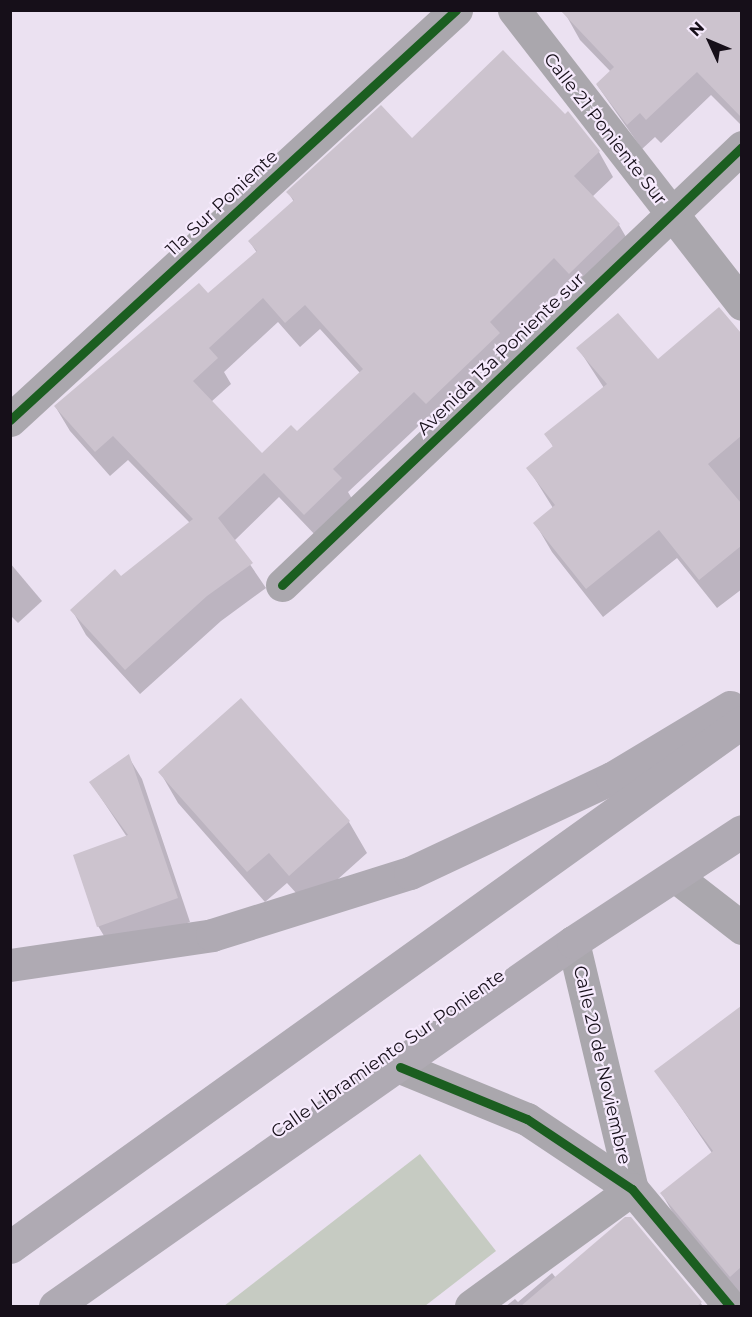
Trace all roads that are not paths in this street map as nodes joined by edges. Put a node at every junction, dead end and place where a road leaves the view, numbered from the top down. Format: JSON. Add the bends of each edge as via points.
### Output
{"nodes":[{"id":1,"x":456,"y":10,"type":"edge"},
{"id":2,"x":514,"y":10,"type":"edge"},
{"id":3,"x":741,"y":147,"type":"edge"},
{"id":4,"x":671,"y":215,"type":"junction"},
{"id":5,"x":741,"y":304,"type":"edge"},
{"id":6,"x":10,"y":420,"type":"edge"},
{"id":7,"x":282,"y":585,"type":"dead end"},
{"id":8,"x":741,"y":700,"type":"edge"},
{"id":9,"x":741,"y":723,"type":"edge"},
{"id":10,"x":741,"y":831,"type":"edge"},
{"id":11,"x":675,"y":876,"type":"junction"},
{"id":12,"x":741,"y":928,"type":"edge"},
{"id":13,"x":573,"y":942,"type":"junction"},
{"id":14,"x":10,"y":965,"type":"edge"},
{"id":15,"x":400,"y":1067,"type":"junction"},
{"id":16,"x":632,"y":1189,"type":"junction"},
{"id":17,"x":10,"y":1247,"type":"edge"},
{"id":18,"x":55,"y":1306,"type":"edge"},
{"id":19,"x":471,"y":1306,"type":"edge"},
{"id":20,"x":730,"y":1306,"type":"edge"}],
"edges":[{"from":1,"to":6,"type":"street","name":"11a Sur Poniente"},
{"from":2,"to":4,"type":"street","name":"Calle 21 Poniente Sur"},
{"from":3,"to":4,"type":"street","name":"Avenida 13a Poniente sur"},
{"from":4,"to":5,"type":"street","name":"Calle 21 Poniente Sur"},
{"from":4,"to":7,"type":"street","name":"Avenida 13a Poniente sur"},
{"from":8,"to":14,"type":"main road","via":[[612,778],[410,873],[213,935]]},
{"from":9,"to":17,"type":"main road"},
{"from":10,"to":11,"type":"main road","name":"Calle Libramiento Sur Poniente"},
{"from":11,"to":12,"type":"street"},
{"from":11,"to":13,"type":"main road","name":"Calle Libramiento Sur Poniente"},
{"from":13,"to":15,"type":"main road","name":"Calle Libramiento Sur Poniente"},
{"from":13,"to":16,"type":"street","name":"Calle 20 de Noviembre"},
{"from":15,"to":16,"type":"street","name":"Calle 20 de Noviembre","via":[[527,1119]]},
{"from":15,"to":18,"type":"main road","name":"Calle Libramiento Sur Poniente"},
{"from":16,"to":19,"type":"street"},
{"from":16,"to":20,"type":"street","name":"Calle 20 de Noviembre"}]}
